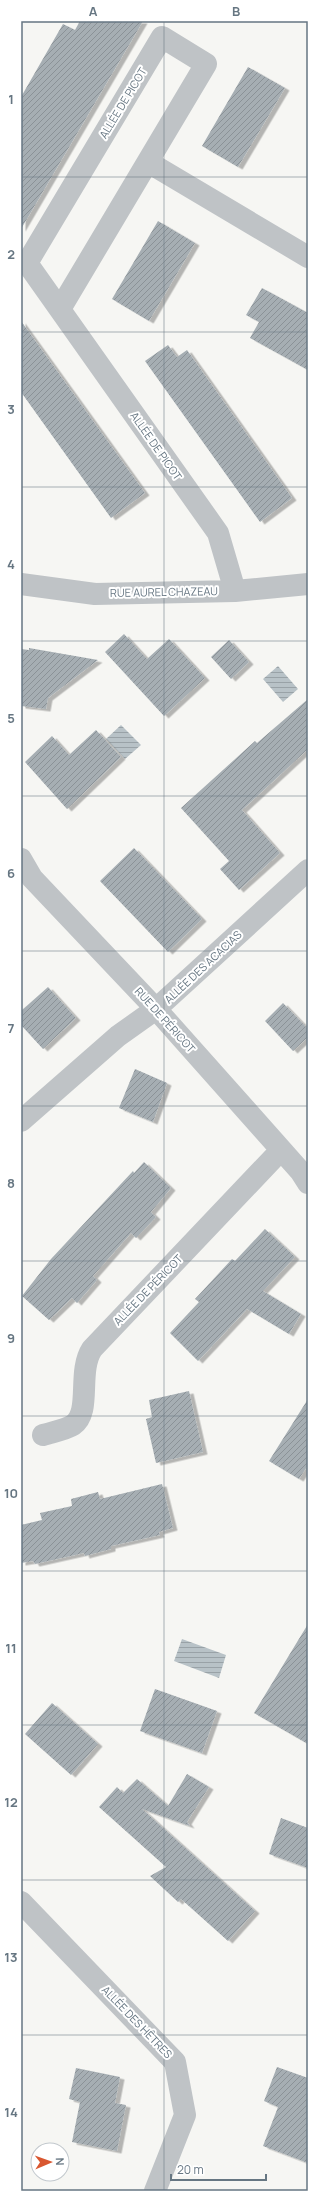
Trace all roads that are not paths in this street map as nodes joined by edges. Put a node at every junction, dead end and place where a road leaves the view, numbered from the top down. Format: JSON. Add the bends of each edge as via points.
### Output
{"nodes":[{"id":1,"x":148,"y":162,"type":"junction"},
{"id":2,"x":308,"y":257,"type":"edge"},
{"id":3,"x":60,"y":309,"type":"junction"},
{"id":4,"x":21,"y":584,"type":"edge"},
{"id":5,"x":308,"y":584,"type":"edge"},
{"id":6,"x":235,"y":591,"type":"junction"},
{"id":7,"x":21,"y":859,"type":"edge"},
{"id":8,"x":308,"y":870,"type":"edge"},
{"id":9,"x":156,"y":1009,"type":"junction"},
{"id":10,"x":21,"y":1121,"type":"edge"},
{"id":11,"x":281,"y":1150,"type":"junction"},
{"id":12,"x":308,"y":1183,"type":"edge"},
{"id":13,"x":43,"y":1434,"type":"dead end"},
{"id":14,"x":21,"y":1902,"type":"edge"},
{"id":15,"x":155,"y":2191,"type":"edge"}],
"edges":[{"from":1,"to":2,"type":"street"},
{"from":1,"to":3,"type":"street","name":"ALLÉE DE PICOT"},
{"from":1,"to":3,"type":"street","name":"ALLÉE DE PICOT","via":[[206,64],[162,38],[27,263]]},
{"from":3,"to":6,"type":"street","name":"ALLÉE DE PICOT","via":[[218,533]]},
{"from":4,"to":6,"type":"street","name":"RUE AUREL CHAZEAU","via":[[95,594]]},
{"from":5,"to":6,"type":"street","name":"RUE AUREL CHAZEAU"},
{"from":7,"to":9,"type":"street","name":"RUE DE PÉRICOT","via":[[32,878]]},
{"from":8,"to":9,"type":"street","name":"ALLÉE DES ACACIAS"},
{"from":9,"to":10,"type":"street","name":"ALLÉE DES ACACIAS","via":[[118,1036]]},
{"from":9,"to":11,"type":"street","name":"RUE DE PÉRICOT"},
{"from":11,"to":12,"type":"street","name":"RUE DE PÉRICOT"},
{"from":11,"to":13,"type":"street","name":"ALLÉE DE PÉRICOT","via":[[92,1349],[86,1358],[84,1370],[84,1407],[73,1425]]},
{"from":14,"to":15,"type":"street","name":"ALLÉE DES HÊTRES","via":[[175,2062],[185,2114]]}]}
